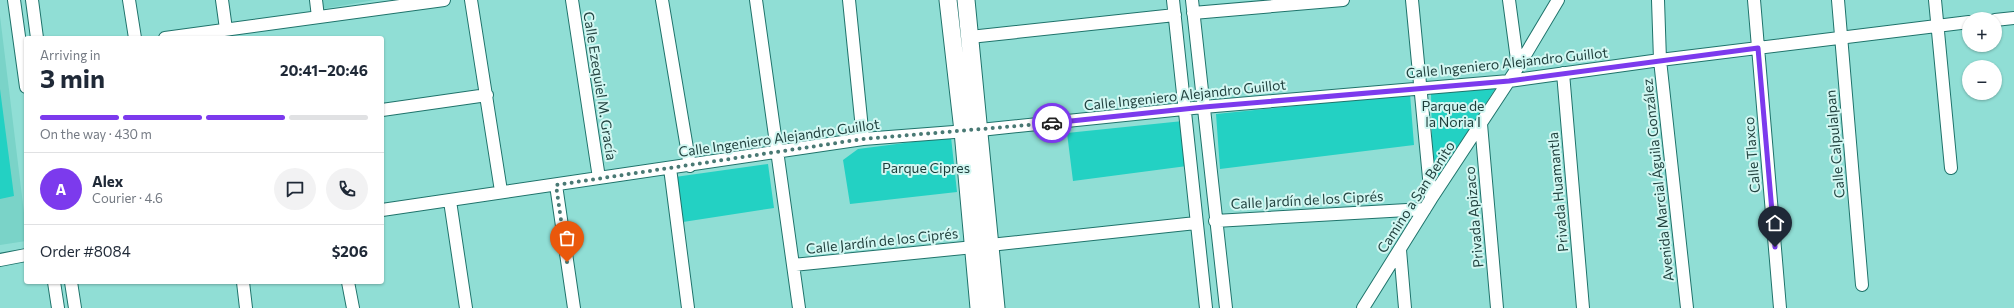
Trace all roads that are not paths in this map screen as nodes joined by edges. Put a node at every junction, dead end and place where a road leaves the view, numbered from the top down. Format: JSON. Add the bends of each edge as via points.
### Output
{"nodes":[{"id":1,"x":14,"y":0,"type":"edge"},
{"id":2,"x":32,"y":0,"type":"edge"},
{"id":3,"x":129,"y":0,"type":"edge"},
{"id":4,"x":222,"y":0,"type":"edge"},
{"id":5,"x":316,"y":0,"type":"edge"},
{"id":6,"x":444,"y":0,"type":"edge"},
{"id":7,"x":471,"y":0,"type":"edge"},
{"id":8,"x":572,"y":0,"type":"edge"},
{"id":9,"x":662,"y":0,"type":"edge"},
{"id":10,"x":756,"y":0,"type":"edge"},
{"id":11,"x":849,"y":0,"type":"edge"},
{"id":12,"x":948,"y":0,"type":"edge"},
{"id":13,"x":966,"y":0,"type":"edge"},
{"id":14,"x":1174,"y":0,"type":"edge"},
{"id":15,"x":1192,"y":0,"type":"edge"},
{"id":16,"x":1343,"y":0,"type":"edge"},
{"id":17,"x":1412,"y":0,"type":"edge"},
{"id":18,"x":1509,"y":0,"type":"edge"},
{"id":19,"x":1558,"y":0,"type":"edge"},
{"id":20,"x":1658,"y":0,"type":"edge"},
{"id":21,"x":1754,"y":0,"type":"edge"},
{"id":22,"x":1838,"y":0,"type":"edge"},
{"id":23,"x":1935,"y":0,"type":"edge"},
{"id":24,"x":1193,"y":13,"type":"junction"},
{"id":25,"x":1175,"y":15,"type":"junction"},
{"id":26,"x":318,"y":17,"type":"junction"},
{"id":27,"x":2014,"y":18,"type":"edge"},
{"id":28,"x":2002,"y":19,"type":"edge"},
{"id":29,"x":1962,"y":23,"type":"edge"},
{"id":30,"x":1937,"y":25,"type":"junction"},
{"id":31,"x":226,"y":29,"type":"junction"},
{"id":32,"x":37,"y":36,"type":"edge"},
{"id":33,"x":135,"y":36,"type":"edge"},
{"id":34,"x":178,"y":36,"type":"edge"},
{"id":35,"x":970,"y":37,"type":"junction"},
{"id":36,"x":1841,"y":37,"type":"junction"},
{"id":37,"x":1758,"y":48,"type":"junction"},
{"id":38,"x":24,"y":58,"type":"edge"},
{"id":39,"x":1660,"y":60,"type":"junction"},
{"id":40,"x":1518,"y":67,"type":"junction"},
{"id":41,"x":1563,"y":73,"type":"junction"},
{"id":42,"x":1509,"y":81,"type":"junction"},
{"id":43,"x":1422,"y":89,"type":"junction"},
{"id":44,"x":487,"y":95,"type":"junction"},
{"id":45,"x":1204,"y":107,"type":"junction"},
{"id":46,"x":1186,"y":109,"type":"junction"},
{"id":47,"x":384,"y":110,"type":"edge"},
{"id":48,"x":1481,"y":124,"type":"junction"},
{"id":49,"x":980,"y":130,"type":"junction"},
{"id":50,"x":963,"y":131,"type":"junction"},
{"id":51,"x":863,"y":139,"type":"junction"},
{"id":52,"x":778,"y":151,"type":"junction"},
{"id":53,"x":690,"y":166,"type":"junction"},
{"id":54,"x":670,"y":168,"type":"junction"},
{"id":55,"x":1950,"y":168,"type":"dead end"},
{"id":56,"x":600,"y":178,"type":"junction"},
{"id":57,"x":556,"y":185,"type":"junction"},
{"id":58,"x":502,"y":192,"type":"junction"},
{"id":59,"x":450,"y":201,"type":"junction"},
{"id":60,"x":1428,"y":204,"type":"junction"},
{"id":61,"x":384,"y":210,"type":"edge"},
{"id":62,"x":1215,"y":221,"type":"junction"},
{"id":63,"x":1196,"y":223,"type":"junction"},
{"id":64,"x":982,"y":246,"type":"junction"},
{"id":65,"x":1400,"y":250,"type":"junction"},
{"id":66,"x":24,"y":255,"type":"edge"},
{"id":67,"x":0,"y":260,"type":"edge"},
{"id":68,"x":793,"y":265,"type":"junction"},
{"id":69,"x":54,"y":284,"type":"edge"},
{"id":70,"x":71,"y":284,"type":"edge"},
{"id":71,"x":243,"y":284,"type":"edge"},
{"id":72,"x":348,"y":284,"type":"edge"},
{"id":73,"x":1862,"y":285,"type":"dead end"},
{"id":74,"x":58,"y":308,"type":"edge"},
{"id":75,"x":75,"y":308,"type":"edge"},
{"id":76,"x":246,"y":308,"type":"edge"},
{"id":77,"x":353,"y":308,"type":"edge"},
{"id":78,"x":466,"y":308,"type":"edge"},
{"id":79,"x":574,"y":308,"type":"edge"},
{"id":80,"x":688,"y":308,"type":"edge"},
{"id":81,"x":799,"y":308,"type":"edge"},
{"id":82,"x":979,"y":308,"type":"edge"},
{"id":83,"x":996,"y":308,"type":"edge"},
{"id":84,"x":1206,"y":308,"type":"edge"},
{"id":85,"x":1226,"y":308,"type":"edge"},
{"id":86,"x":1363,"y":308,"type":"edge"},
{"id":87,"x":1406,"y":308,"type":"edge"},
{"id":88,"x":1497,"y":308,"type":"edge"},
{"id":89,"x":1583,"y":308,"type":"edge"},
{"id":90,"x":1687,"y":308,"type":"edge"},
{"id":91,"x":1780,"y":308,"type":"edge"}],
"edges":[{"from":1,"to":38,"type":"street"},
{"from":2,"to":32,"type":"street"},
{"from":3,"to":33,"type":"street"},
{"from":4,"to":31,"type":"street"},
{"from":5,"to":26,"type":"street"},
{"from":6,"to":26,"type":"street"},
{"from":7,"to":44,"type":"street"},
{"from":8,"to":56,"type":"street","name":"Calle Ezequiel M. Gracía"},
{"from":9,"to":53,"type":"street"},
{"from":10,"to":52,"type":"street"},
{"from":11,"to":51,"type":"street"},
{"from":12,"to":50,"type":"main road"},
{"from":13,"to":35,"type":"main road"},
{"from":14,"to":25,"type":"street"},
{"from":15,"to":24,"type":"street"},
{"from":16,"to":24,"type":"street"},
{"from":17,"to":43,"type":"street"},
{"from":18,"to":40,"type":"street"},
{"from":19,"to":40,"type":"street","name":"Camino a San Benito"},
{"from":20,"to":39,"type":"street","name":"Avenida Marcial Águila González"},
{"from":21,"to":37,"type":"street","name":"Calle Tlaxco"},
{"from":22,"to":36,"type":"street","name":"Calle Calpulalpan"},
{"from":23,"to":30,"type":"street"},
{"from":24,"to":45,"type":"street"},
{"from":25,"to":35,"type":"street"},
{"from":25,"to":46,"type":"street"},
{"from":26,"to":31,"type":"street"},
{"from":27,"to":28,"type":"street"},
{"from":29,"to":30,"type":"street","name":"Calle Ingeniero Alejandro Guillot"},
{"from":30,"to":36,"type":"street","name":"Calle Ingeniero Alejandro Guillot"},
{"from":30,"to":55,"type":"street"},
{"from":31,"to":34,"type":"street"},
{"from":35,"to":49,"type":"main road"},
{"from":36,"to":37,"type":"street","name":"Calle Ingeniero Alejandro Guillot"},
{"from":36,"to":73,"type":"street","name":"Calle Calpulalpan"},
{"from":37,"to":39,"type":"street","name":"Calle Ingeniero Alejandro Guillot"},
{"from":37,"to":91,"type":"street","name":"Calle Tlaxco"},
{"from":39,"to":41,"type":"street","name":"Calle Ingeniero Alejandro Guillot"},
{"from":39,"to":90,"type":"street","name":"Avenida Marcial Águila González"},
{"from":40,"to":42,"type":"street","name":"Camino a San Benito"},
{"from":41,"to":42,"type":"street","name":"Calle Ingeniero Alejandro Guillot"},
{"from":41,"to":89,"type":"street","name":"Privada Huamantla"},
{"from":42,"to":43,"type":"street","name":"Calle Ingeniero Alejandro Guillot"},
{"from":42,"to":48,"type":"street","name":"Camino a San Benito"},
{"from":43,"to":45,"type":"street","name":"Calle Ingeniero Alejandro Guillot"},
{"from":43,"to":60,"type":"street"},
{"from":44,"to":47,"type":"street"},
{"from":44,"to":58,"type":"street"},
{"from":45,"to":46,"type":"street","name":"Calle Ingeniero Alejandro Guillot"},
{"from":45,"to":62,"type":"street"},
{"from":46,"to":49,"type":"street","name":"Calle Ingeniero Alejandro Guillot"},
{"from":46,"to":63,"type":"street"},
{"from":48,"to":60,"type":"street","name":"Camino a San Benito"},
{"from":48,"to":88,"type":"street","name":"Privada Apizaco"},
{"from":49,"to":50,"type":"street","name":"Calle Ingeniero Alejandro Guillot"},
{"from":49,"to":64,"type":"main road"},
{"from":50,"to":51,"type":"street","name":"Calle Ingeniero Alejandro Guillot"},
{"from":50,"to":64,"type":"main road"},
{"from":51,"to":52,"type":"street","name":"Calle Ingeniero Alejandro Guillot"},
{"from":52,"to":53,"type":"street","name":"Calle Ingeniero Alejandro Guillot"},
{"from":52,"to":68,"type":"street"},
{"from":53,"to":54,"type":"street","name":"Calle Ingeniero Alejandro Guillot"},
{"from":54,"to":56,"type":"street","name":"Calle Ingeniero Alejandro Guillot"},
{"from":54,"to":80,"type":"street"},
{"from":56,"to":57,"type":"street","name":"Calle Ingeniero Alejandro Guillot"},
{"from":57,"to":58,"type":"street","name":"Calle Ingeniero Alejandro Guillot"},
{"from":57,"to":79,"type":"street"},
{"from":58,"to":59,"type":"street","name":"Calle Ingeniero Alejandro Guillot"},
{"from":59,"to":61,"type":"street","name":"Calle Ingeniero Alejandro Guillot"},
{"from":59,"to":78,"type":"street"},
{"from":60,"to":62,"type":"street","name":"Calle Jardín de los Ciprés"},
{"from":60,"to":65,"type":"street","name":"Camino a San Benito"},
{"from":62,"to":85,"type":"street"},
{"from":63,"to":64,"type":"street","name":"Calle Jardín de los Ciprés"},
{"from":63,"to":84,"type":"street"},
{"from":64,"to":68,"type":"street","name":"Calle Jardín de los Ciprés"},
{"from":64,"to":82,"type":"main road"},
{"from":64,"to":83,"type":"main road"},
{"from":65,"to":86,"type":"street","name":"Camino a San Benito"},
{"from":65,"to":87,"type":"street"},
{"from":66,"to":67,"type":"street"},
{"from":68,"to":81,"type":"street"},
{"from":69,"to":74,"type":"street"},
{"from":70,"to":75,"type":"street"},
{"from":71,"to":76,"type":"street"},
{"from":72,"to":77,"type":"street"}]}
